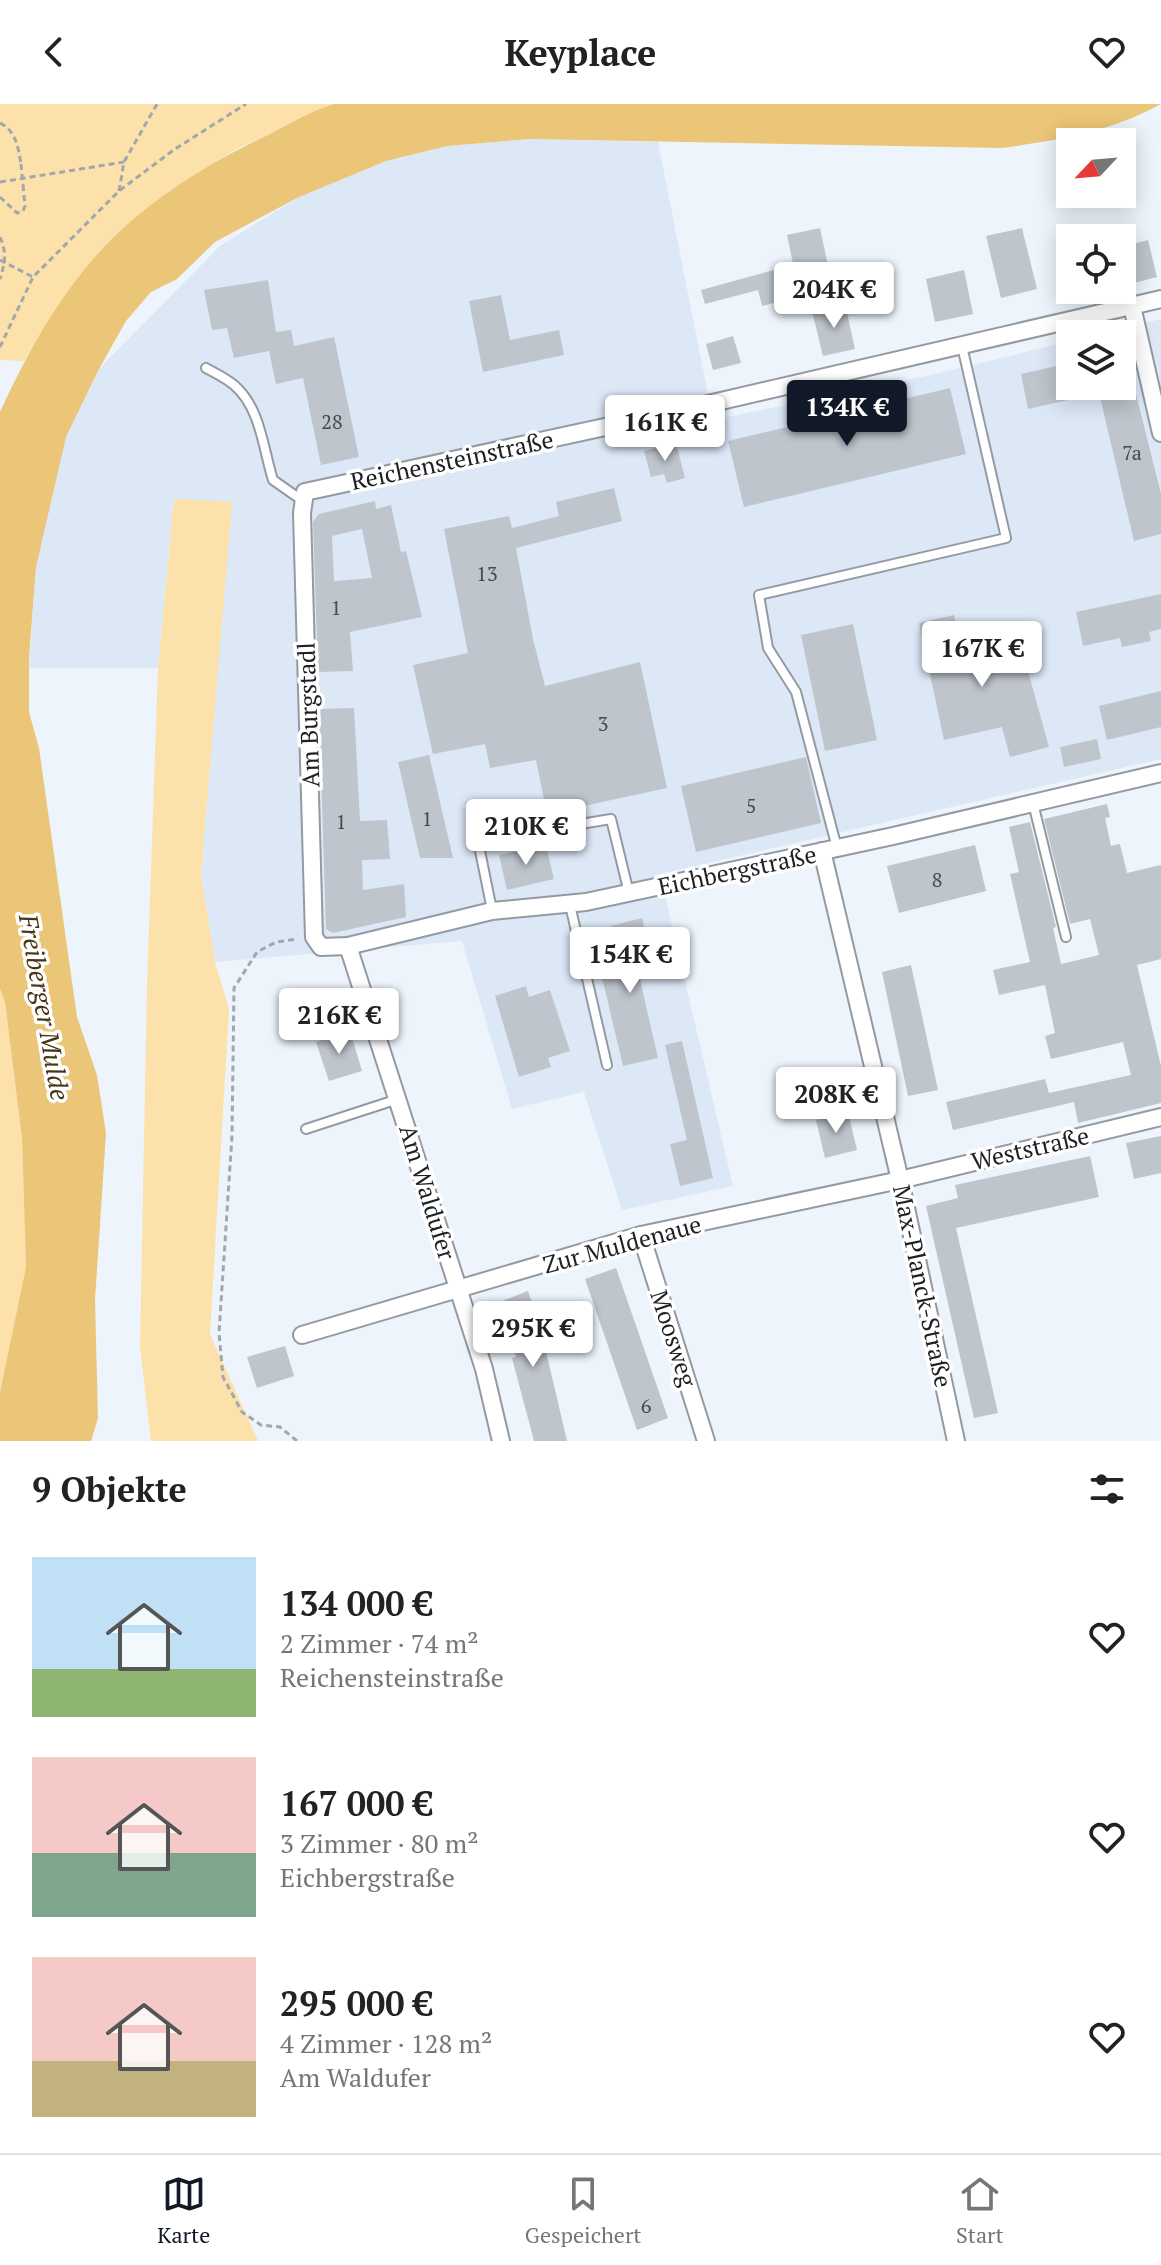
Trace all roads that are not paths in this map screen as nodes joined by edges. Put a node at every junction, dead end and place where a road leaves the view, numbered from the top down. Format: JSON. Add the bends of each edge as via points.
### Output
{"nodes":[{"id":1,"x":1161,"y":299,"type":"edge"},
{"id":2,"x":1132,"y":306,"type":"junction"},
{"id":3,"x":962,"y":346,"type":"junction"},
{"id":4,"x":206,"y":368,"type":"dead end"},
{"id":5,"x":1161,"y":433,"type":"edge"},
{"id":6,"x":304,"y":497,"type":"junction"},
{"id":7,"x":1161,"y":773,"type":"edge"},
{"id":8,"x":1033,"y":803,"type":"junction"},
{"id":9,"x":830,"y":850,"type":"junction"},
{"id":10,"x":629,"y":893,"type":"junction"},
{"id":11,"x":570,"y":905,"type":"junction"},
{"id":12,"x":492,"y":911,"type":"junction"},
{"id":13,"x":314,"y":937,"type":"joint"},
{"id":14,"x":1066,"y":937,"type":"dead end"},
{"id":15,"x":348,"y":946,"type":"junction"},
{"id":16,"x":607,"y":1065,"type":"dead end"},
{"id":17,"x":399,"y":1099,"type":"junction"},
{"id":18,"x":1161,"y":1117,"type":"edge"},
{"id":19,"x":306,"y":1129,"type":"dead end"},
{"id":20,"x":900,"y":1180,"type":"junction"},
{"id":21,"x":641,"y":1235,"type":"junction"},
{"id":22,"x":458,"y":1289,"type":"junction"},
{"id":23,"x":302,"y":1335,"type":"dead end"},
{"id":24,"x":501,"y":1441,"type":"edge"},
{"id":25,"x":706,"y":1441,"type":"edge"},
{"id":26,"x":956,"y":1441,"type":"edge"}],
"edges":[{"from":1,"to":2,"type":"street","name":"Reichensteinstraße"},
{"from":2,"to":3,"type":"street","name":"Reichensteinstraße"},
{"from":2,"to":5,"type":"street"},
{"from":3,"to":6,"type":"street","name":"Reichensteinstraße"},
{"from":3,"to":9,"type":"lane","via":[[1006,538],[759,595],[768,648],[796,692]]},
{"from":4,"to":6,"type":"lane","via":[[246,399],[273,480]]},
{"from":6,"to":13,"type":"street","name":"Am Burgstadl"},
{"from":7,"to":8,"type":"street","name":"Eichbergstraße"},
{"from":8,"to":9,"type":"street","name":"Eichbergstraße"},
{"from":8,"to":14,"type":"lane"},
{"from":9,"to":10,"type":"street","name":"Eichbergstraße"},
{"from":9,"to":20,"type":"street","name":"Max-Planck-Straße"},
{"from":10,"to":11,"type":"street","name":"Eichbergstraße"},
{"from":10,"to":12,"type":"lane","via":[[611,819],[478,841]]},
{"from":11,"to":12,"type":"street","name":"Eichbergstraße"},
{"from":11,"to":16,"type":"lane"},
{"from":12,"to":15,"type":"street","name":"Eichbergstraße"},
{"from":13,"to":15,"type":"street","name":"Eichbergstraße","via":[[321,947]]},
{"from":15,"to":17,"type":"street","name":"Am Waldufer"},
{"from":17,"to":19,"type":"lane"},
{"from":17,"to":22,"type":"street","name":"Am Waldufer"},
{"from":18,"to":20,"type":"street","name":"Weststraße"},
{"from":20,"to":21,"type":"street","name":"Zur Muldenaue"},
{"from":20,"to":26,"type":"street","name":"Max-Planck-Straße"},
{"from":21,"to":22,"type":"street","name":"Zur Muldenaue"},
{"from":21,"to":25,"type":"street","name":"Moosweg"},
{"from":22,"to":23,"type":"street","name":"Zur Muldenaue"},
{"from":22,"to":24,"type":"street","name":"Am Waldufer"}]}
